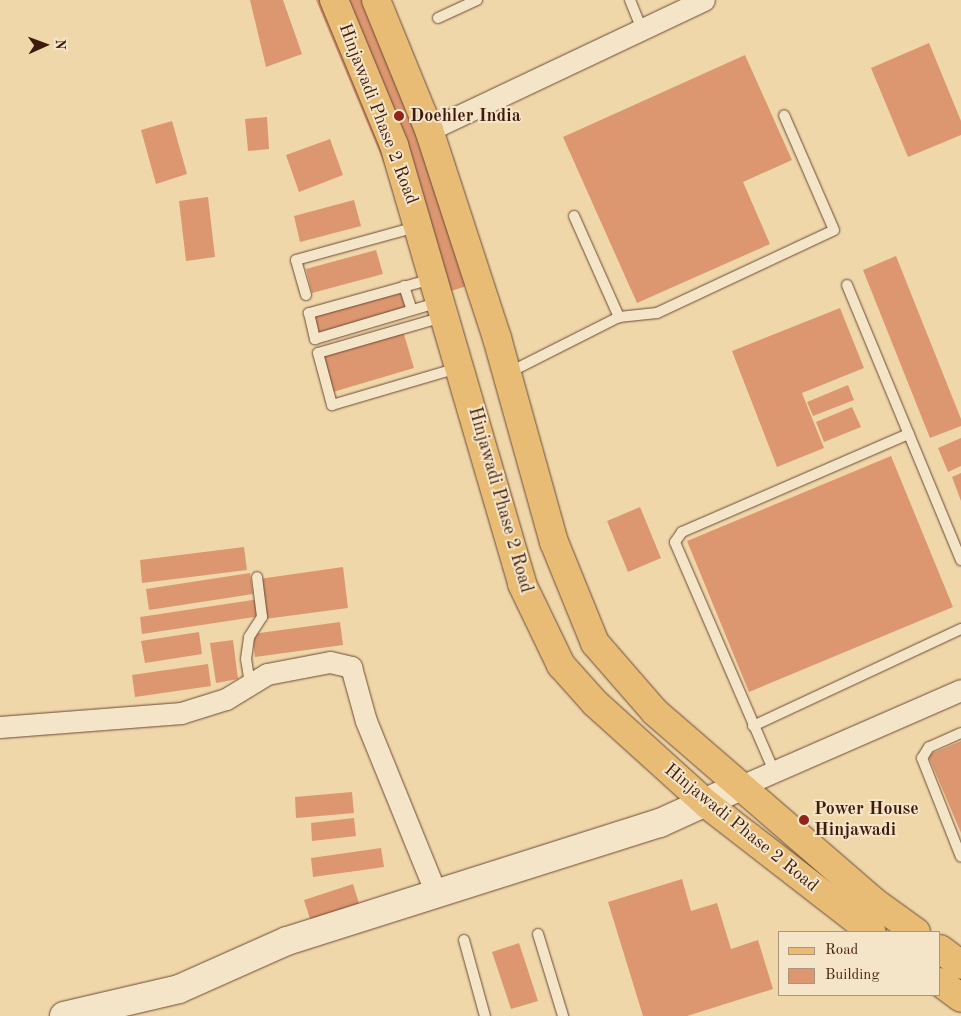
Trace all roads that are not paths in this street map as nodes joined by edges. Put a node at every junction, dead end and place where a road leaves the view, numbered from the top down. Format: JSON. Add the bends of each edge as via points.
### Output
{"nodes":[{"id":1,"x":334,"y":0,"type":"edge"},
{"id":2,"x":376,"y":0,"type":"edge"},
{"id":3,"x":477,"y":0,"type":"edge"},
{"id":4,"x":630,"y":0,"type":"edge"},
{"id":5,"x":704,"y":0,"type":"edge"},
{"id":6,"x":438,"y":18,"type":"dead end"},
{"id":7,"x":642,"y":30,"type":"junction"},
{"id":8,"x":784,"y":115,"type":"dead end"},
{"id":9,"x":429,"y":130,"type":"junction"},
{"id":10,"x":394,"y":145,"type":"junction"},
{"id":11,"x":574,"y":216,"type":"dead end"},
{"id":12,"x":420,"y":226,"type":"junction"},
{"id":13,"x":847,"y":285,"type":"dead end"},
{"id":14,"x":404,"y":286,"type":"junction"},
{"id":15,"x":306,"y":295,"type":"dead end"},
{"id":16,"x":442,"y":298,"type":"junction"},
{"id":17,"x":412,"y":310,"type":"junction"},
{"id":18,"x":619,"y":318,"type":"junction"},
{"id":19,"x":462,"y":367,"type":"junction"},
{"id":20,"x":507,"y":374,"type":"junction"},
{"id":21,"x":909,"y":434,"type":"junction"},
{"id":22,"x":961,"y":560,"type":"edge"},
{"id":23,"x":257,"y":577,"type":"dead end"},
{"id":24,"x":961,"y":629,"type":"edge"},
{"id":25,"x":250,"y":684,"type":"junction"},
{"id":26,"x":961,"y":690,"type":"edge"},
{"id":27,"x":753,"y":726,"type":"junction"},
{"id":28,"x":0,"y":727,"type":"edge"},
{"id":29,"x":961,"y":733,"type":"edge"},
{"id":30,"x":773,"y":769,"type":"junction"},
{"id":31,"x":739,"y":788,"type":"junction"},
{"id":32,"x":708,"y":805,"type":"junction"},
{"id":33,"x":961,"y":856,"type":"edge"},
{"id":34,"x":436,"y":893,"type":"junction"},
{"id":35,"x":871,"y":931,"type":"edge"},
{"id":36,"x":915,"y":931,"type":"edge"},
{"id":37,"x":538,"y":934,"type":"dead end"},
{"id":38,"x":464,"y":940,"type":"dead end"},
{"id":39,"x":941,"y":950,"type":"edge"},
{"id":40,"x":961,"y":965,"type":"edge"},
{"id":41,"x":941,"y":983,"type":"edge"},
{"id":42,"x":961,"y":998,"type":"edge"},
{"id":43,"x":64,"y":1016,"type":"edge"},
{"id":44,"x":485,"y":1016,"type":"edge"},
{"id":45,"x":563,"y":1016,"type":"edge"}],
"edges":[{"from":1,"to":10,"type":"main road","name":"Hinjawadi Phase 2 Road"},
{"from":2,"to":9,"type":"main road","name":"Hinjawadi Phase 2 Road"},
{"from":3,"to":6,"type":"lane"},
{"from":4,"to":7,"type":"lane"},
{"from":5,"to":7,"type":"street"},
{"from":7,"to":9,"type":"street"},
{"from":8,"to":18,"type":"lane","via":[[834,230],[658,313]]},
{"from":9,"to":10,"type":"main road"},
{"from":9,"to":20,"type":"main road","name":"Hinjawadi Phase 2 Road"},
{"from":10,"to":12,"type":"main road","name":"Hinjawadi Phase 2 Road"},
{"from":11,"to":18,"type":"lane"},
{"from":12,"to":15,"type":"lane","via":[[296,260]]},
{"from":12,"to":16,"type":"main road","name":"Hinjawadi Phase 2 Road"},
{"from":13,"to":21,"type":"lane"},
{"from":14,"to":16,"type":"lane"},
{"from":14,"to":17,"type":"lane"},
{"from":14,"to":17,"type":"lane","via":[[309,313],[315,339]]},
{"from":16,"to":17,"type":"lane"},
{"from":16,"to":19,"type":"main road","name":"Hinjawadi Phase 2 Road"},
{"from":16,"to":19,"type":"lane","via":[[318,352],[332,405]]},
{"from":18,"to":20,"type":"lane"},
{"from":19,"to":32,"type":"main road","name":"Hinjawadi Phase 2 Road","via":[[522,584],[561,665],[595,703]]},
{"from":20,"to":31,"type":"main road","name":"Hinjawadi Phase 2 Road","via":[[554,542],[595,643],[655,712]]},
{"from":21,"to":22,"type":"lane"},
{"from":21,"to":27,"type":"lane","via":[[682,532],[675,542]]},
{"from":23,"to":25,"type":"lane","via":[[262,617],[249,637],[246,658]]},
{"from":24,"to":27,"type":"lane"},
{"from":25,"to":28,"type":"street","via":[[226,699],[181,713]]},
{"from":25,"to":34,"type":"street","via":[[267,674],[330,662],[351,667],[366,721]]},
{"from":26,"to":30,"type":"street"},
{"from":27,"to":30,"type":"lane"},
{"from":29,"to":33,"type":"lane","via":[[929,747],[922,758]]},
{"from":30,"to":31,"type":"street"},
{"from":31,"to":32,"type":"street"},
{"from":31,"to":36,"type":"main road","name":"Hinjawadi Phase 2 Road"},
{"from":32,"to":34,"type":"street"},
{"from":32,"to":35,"type":"main road","name":"Hinjawadi Phase 2 Road"},
{"from":34,"to":43,"type":"street","via":[[287,941],[179,989]]},
{"from":37,"to":45,"type":"lane"},
{"from":38,"to":44,"type":"lane"},
{"from":39,"to":40,"type":"main road"},
{"from":41,"to":42,"type":"main road"}]}
